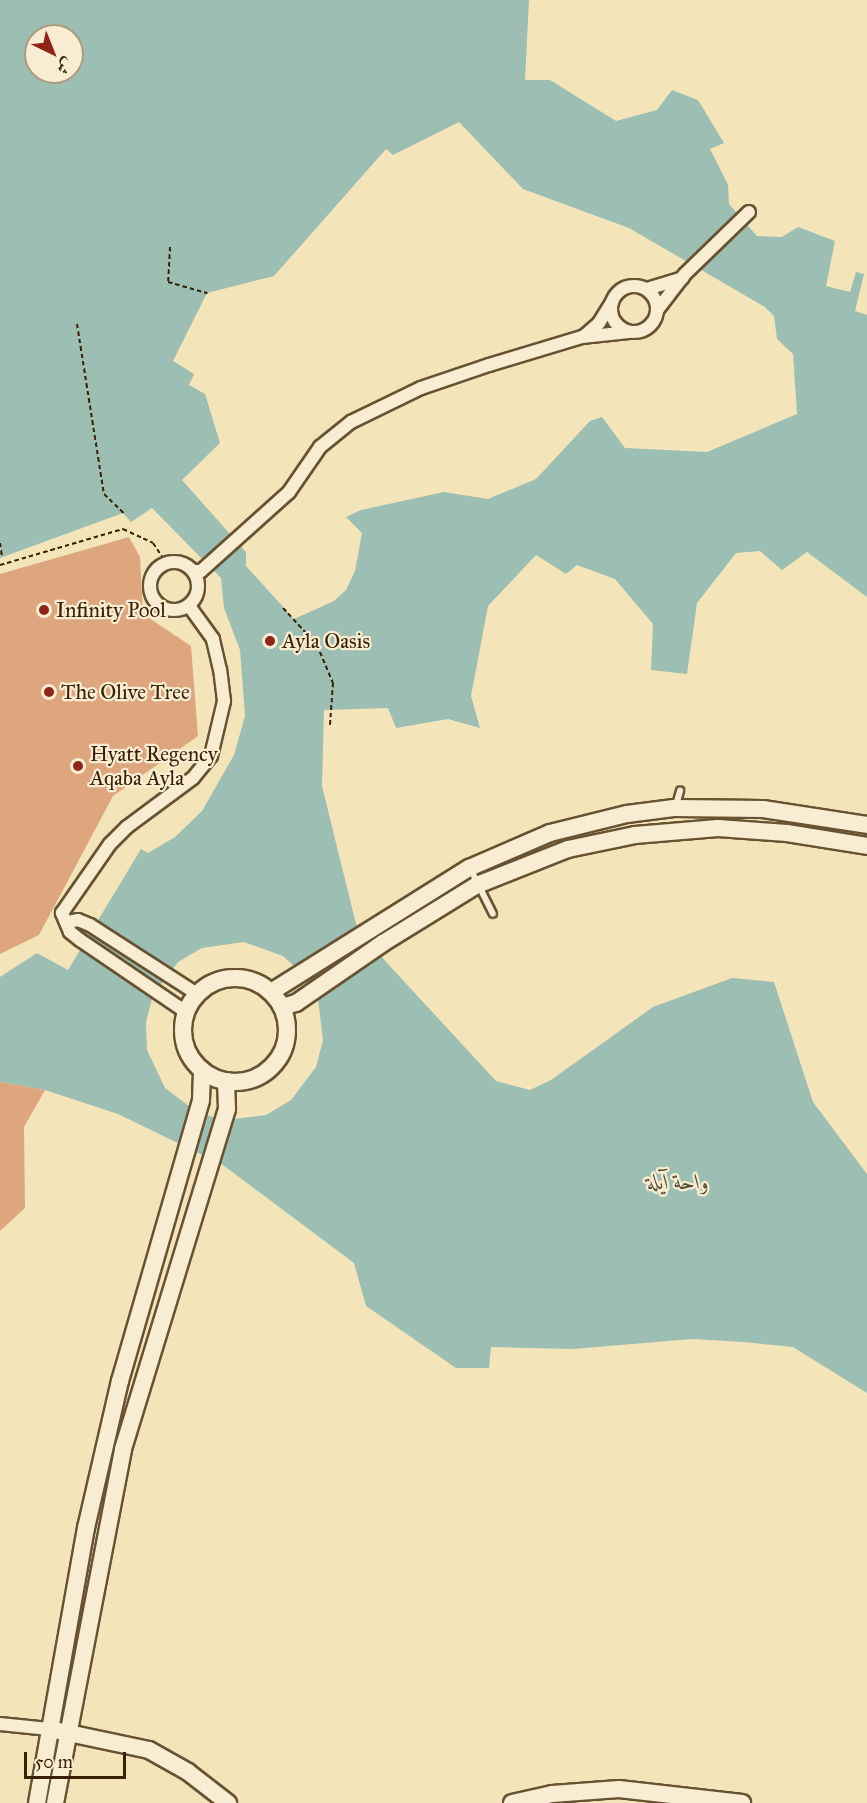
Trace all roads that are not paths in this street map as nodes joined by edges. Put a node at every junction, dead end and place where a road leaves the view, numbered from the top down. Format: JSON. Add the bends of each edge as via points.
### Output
{"nodes":[{"id":1,"x":749,"y":212,"type":"dead end"},
{"id":2,"x":683,"y":276,"type":"junction"},
{"id":3,"x":646,"y":289,"type":"junction"},
{"id":4,"x":612,"y":300,"type":"junction"},
{"id":5,"x":658,"y":309,"type":"junction"},
{"id":6,"x":628,"y":332,"type":"junction"},
{"id":7,"x":582,"y":338,"type":"junction"},
{"id":8,"x":197,"y":571,"type":"junction"},
{"id":9,"x":189,"y":606,"type":"junction"},
{"id":10,"x":680,"y":791,"type":"dead end"},
{"id":11,"x":674,"y":808,"type":"junction"},
{"id":12,"x":867,"y":825,"type":"edge"},
{"id":13,"x":867,"y":846,"type":"edge"},
{"id":14,"x":470,"y":868,"type":"junction"},
{"id":15,"x":477,"y":885,"type":"junction"},
{"id":16,"x":493,"y":914,"type":"dead end"},
{"id":17,"x":68,"y":922,"type":"junction"},
{"id":18,"x":276,"y":989,"type":"junction"},
{"id":19,"x":191,"y":991,"type":"junction"},
{"id":20,"x":289,"y":1005,"type":"junction"},
{"id":21,"x":181,"y":1008,"type":"junction"},
{"id":22,"x":202,"y":1070,"type":"junction"},
{"id":23,"x":226,"y":1081,"type":"junction"},
{"id":24,"x":184,"y":1163,"type":"junction"},
{"id":25,"x":207,"y":1172,"type":"junction"},
{"id":26,"x":56,"y":1680,"type":"junction"},
{"id":27,"x":75,"y":1682,"type":"junction"},
{"id":28,"x":0,"y":1724,"type":"edge"},
{"id":29,"x":49,"y":1729,"type":"junction"},
{"id":30,"x":68,"y":1732,"type":"junction"},
{"id":31,"x":42,"y":1775,"type":"junction"},
{"id":32,"x":59,"y":1777,"type":"junction"},
{"id":33,"x":37,"y":1803,"type":"edge"},
{"id":34,"x":55,"y":1803,"type":"edge"},
{"id":35,"x":228,"y":1803,"type":"edge"},
{"id":36,"x":512,"y":1803,"type":"edge"},
{"id":37,"x":742,"y":1803,"type":"edge"}],
"edges":[{"from":1,"to":2,"type":"street"},
{"from":2,"to":3,"type":"street"},
{"from":2,"to":5,"type":"street"},
{"from":3,"to":4,"type":"street","via":[[623,288]]},
{"from":3,"to":5,"type":"street"},
{"from":4,"to":6,"type":"street","via":[[613,320]]},
{"from":4,"to":7,"type":"street","via":[[599,323]]},
{"from":5,"to":6,"type":"street","via":[[649,327]]},
{"from":6,"to":7,"type":"street"},
{"from":7,"to":8,"type":"street","via":[[422,388],[351,422],[320,447],[289,492]]},
{"from":8,"to":9,"type":"street","via":[[199,590]]},
{"from":8,"to":9,"type":"street","via":[[166,562],[153,574],[150,584],[155,602],[171,611]]},
{"from":9,"to":17,"type":"street","via":[[213,639],[223,690],[220,728],[211,756],[192,778],[110,844],[63,907]]},
{"from":10,"to":11,"type":"lane"},
{"from":11,"to":12,"type":"street","via":[[763,809]]},
{"from":11,"to":14,"type":"street","via":[[627,814],[550,833]]},
{"from":13,"to":15,"type":"street","via":[[766,831],[673,830],[568,849]]},
{"from":14,"to":15,"type":"lane"},
{"from":14,"to":18,"type":"street","via":[[369,927]]},
{"from":15,"to":16,"type":"lane"},
{"from":15,"to":20,"type":"street"},
{"from":17,"to":19,"type":"street","via":[[78,920],[90,925]]},
{"from":17,"to":21,"type":"street","via":[[80,940]]},
{"from":18,"to":19,"type":"street","via":[[233,978]]},
{"from":18,"to":20,"type":"street"},
{"from":19,"to":21,"type":"street"},
{"from":20,"to":23,"type":"street","via":[[287,1035],[276,1061],[254,1078]]},
{"from":21,"to":22,"type":"street","via":[[184,1044]]},
{"from":22,"to":23,"type":"street"},
{"from":22,"to":24,"type":"street","via":[[201,1100]]},
{"from":23,"to":25,"type":"street","via":[[226,1109]]},
{"from":24,"to":25,"type":"street"},
{"from":24,"to":26,"type":"street","via":[[120,1381]]},
{"from":25,"to":27,"type":"street","via":[[125,1439]]},
{"from":26,"to":27,"type":"street"},
{"from":26,"to":29,"type":"street"},
{"from":27,"to":30,"type":"street"},
{"from":28,"to":29,"type":"street"},
{"from":29,"to":30,"type":"street"},
{"from":29,"to":31,"type":"street"},
{"from":30,"to":32,"type":"street"},
{"from":30,"to":35,"type":"street","via":[[149,1750],[168,1759]]},
{"from":31,"to":32,"type":"street"},
{"from":31,"to":33,"type":"street"},
{"from":32,"to":34,"type":"street"},
{"from":36,"to":37,"type":"street","via":[[552,1794],[619,1789]]}]}
